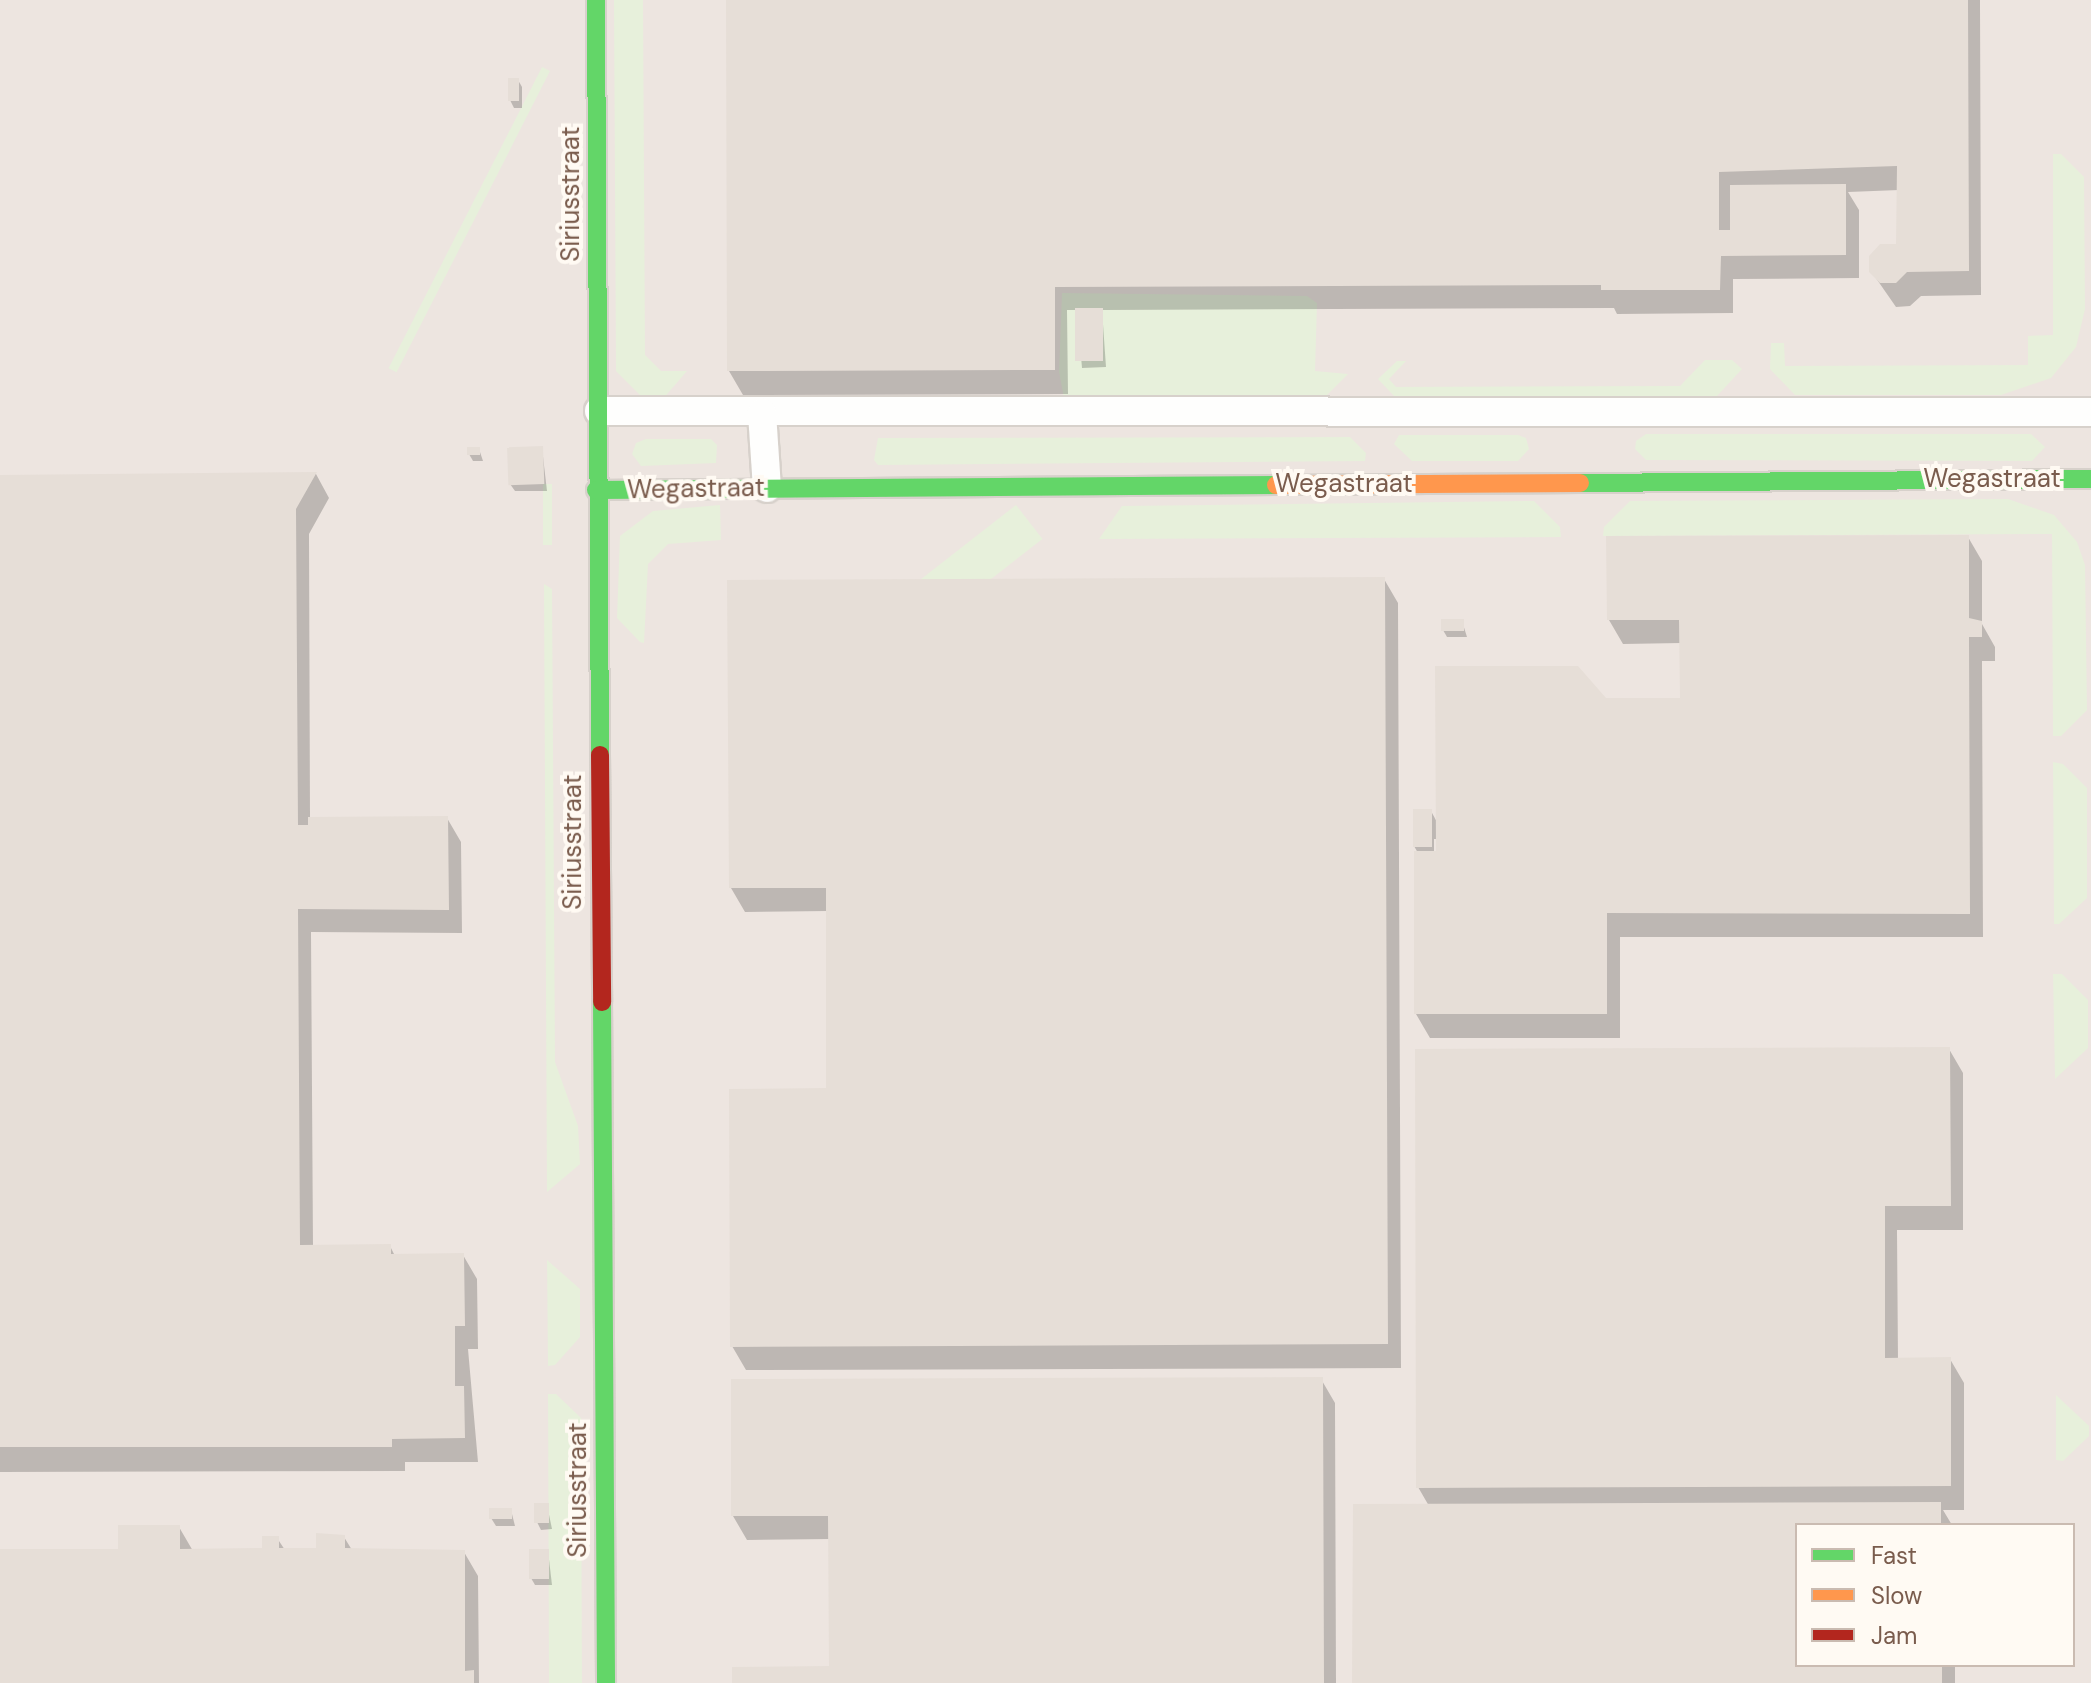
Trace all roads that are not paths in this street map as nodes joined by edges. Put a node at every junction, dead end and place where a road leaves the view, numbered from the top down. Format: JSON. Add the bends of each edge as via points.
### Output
{"nodes":[{"id":1,"x":596,"y":0,"type":"edge"},
{"id":2,"x":599,"y":411,"type":"junction"},
{"id":3,"x":2091,"y":412,"type":"edge"},
{"id":4,"x":762,"y":413,"type":"junction"},
{"id":5,"x":2091,"y":479,"type":"edge"},
{"id":6,"x":767,"y":488,"type":"junction"},
{"id":7,"x":596,"y":490,"type":"junction"},
{"id":8,"x":606,"y":1683,"type":"edge"}],
"edges":[{"from":1,"to":2,"type":"street","name":"Siriusstraat"},
{"from":2,"to":4,"type":"street"},
{"from":2,"to":7,"type":"street","name":"Siriusstraat"},
{"from":3,"to":4,"type":"street"},
{"from":4,"to":6,"type":"street"},
{"from":5,"to":6,"type":"street","name":"Wegastraat"},
{"from":6,"to":7,"type":"street","name":"Wegastraat"},
{"from":7,"to":8,"type":"street","name":"Siriusstraat"}]}
